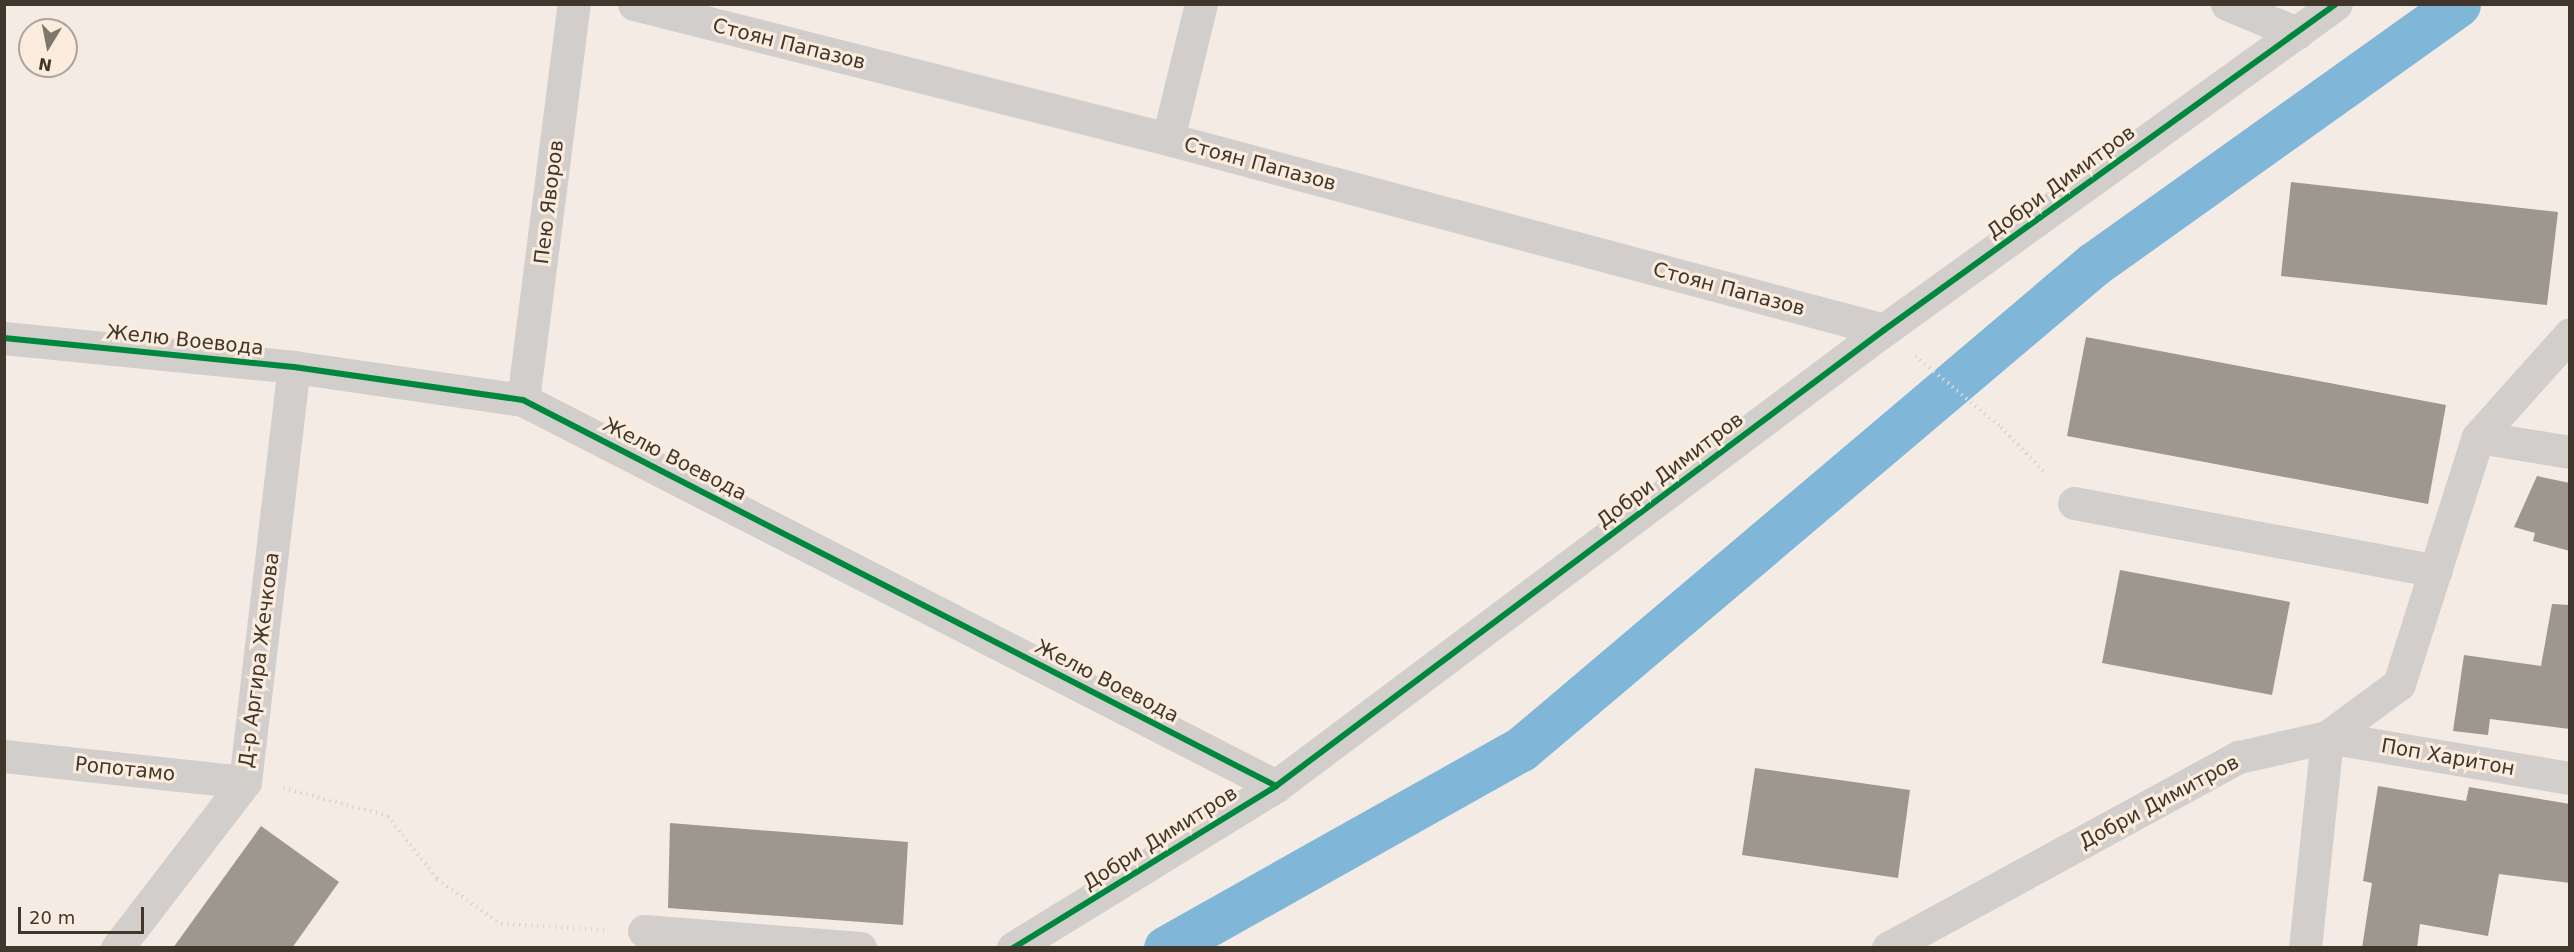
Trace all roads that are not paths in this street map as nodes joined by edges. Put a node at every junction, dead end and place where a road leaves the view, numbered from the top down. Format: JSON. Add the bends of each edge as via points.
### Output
{"nodes":[{"id":1,"x":574,"y":4,"type":"edge"},
{"id":2,"x":634,"y":4,"type":"edge"},
{"id":3,"x":1201,"y":4,"type":"edge"},
{"id":4,"x":2227,"y":4,"type":"edge"},
{"id":5,"x":2336,"y":4,"type":"edge"},
{"id":6,"x":2297,"y":33,"type":"junction"},
{"id":7,"x":1168,"y":139,"type":"junction"},
{"id":8,"x":1884,"y":330,"type":"junction"},
{"id":9,"x":2570,"y":334,"type":"edge"},
{"id":10,"x":4,"y":338,"type":"edge"},
{"id":11,"x":294,"y":367,"type":"junction"},
{"id":12,"x":523,"y":400,"type":"junction"},
{"id":13,"x":2478,"y":437,"type":"junction"},
{"id":14,"x":2570,"y":452,"type":"edge"},
{"id":15,"x":2074,"y":503,"type":"road end"},
{"id":16,"x":2436,"y":571,"type":"junction"},
{"id":17,"x":2327,"y":737,"type":"junction"},
{"id":18,"x":4,"y":756,"type":"edge"},
{"id":19,"x":2570,"y":778,"type":"edge"},
{"id":20,"x":245,"y":782,"type":"junction"},
{"id":21,"x":1276,"y":786,"type":"junction"},
{"id":22,"x":644,"y":931,"type":"road end"},
{"id":23,"x":117,"y":948,"type":"edge"},
{"id":24,"x":860,"y":948,"type":"edge"},
{"id":25,"x":1013,"y":948,"type":"edge"},
{"id":26,"x":1888,"y":948,"type":"edge"},
{"id":27,"x":2305,"y":948,"type":"edge"}],
"edges":[{"from":1,"to":12,"type":"street","name":"Пею Яворов"},
{"from":2,"to":7,"type":"street","name":"Стоян Папазов"},
{"from":3,"to":7,"type":"street"},
{"from":4,"to":6,"type":"street"},
{"from":5,"to":6,"type":"street","name":"Добри Димитров"},
{"from":6,"to":8,"type":"street","name":"Добри Димитров"},
{"from":7,"to":8,"type":"street","name":"Стоян Папазов"},
{"from":8,"to":21,"type":"street","name":"Добри Димитров"},
{"from":9,"to":13,"type":"street","name":"Добри Димитров"},
{"from":10,"to":11,"type":"street","name":"Желю Воевода"},
{"from":11,"to":12,"type":"street","name":"Желю Воевода"},
{"from":11,"to":20,"type":"street","name":"Д-р Аргира Жечкова"},
{"from":12,"to":21,"type":"street","name":"Желю Воевода"},
{"from":13,"to":14,"type":"street"},
{"from":13,"to":16,"type":"street","name":"Добри Димитров"},
{"from":15,"to":16,"type":"street"},
{"from":16,"to":17,"type":"street","name":"Добри Димитров","via":[[2399,684]]},
{"from":17,"to":19,"type":"street","name":"Поп Харитон"},
{"from":17,"to":26,"type":"street","name":"Добри Димитров","via":[[2239,757]]},
{"from":17,"to":27,"type":"street"},
{"from":18,"to":20,"type":"street","name":"Ропотамо"},
{"from":20,"to":23,"type":"street","name":"Д-р Аргира Жечкова"},
{"from":21,"to":25,"type":"street","name":"Добри Димитров"},
{"from":22,"to":24,"type":"street"}]}
